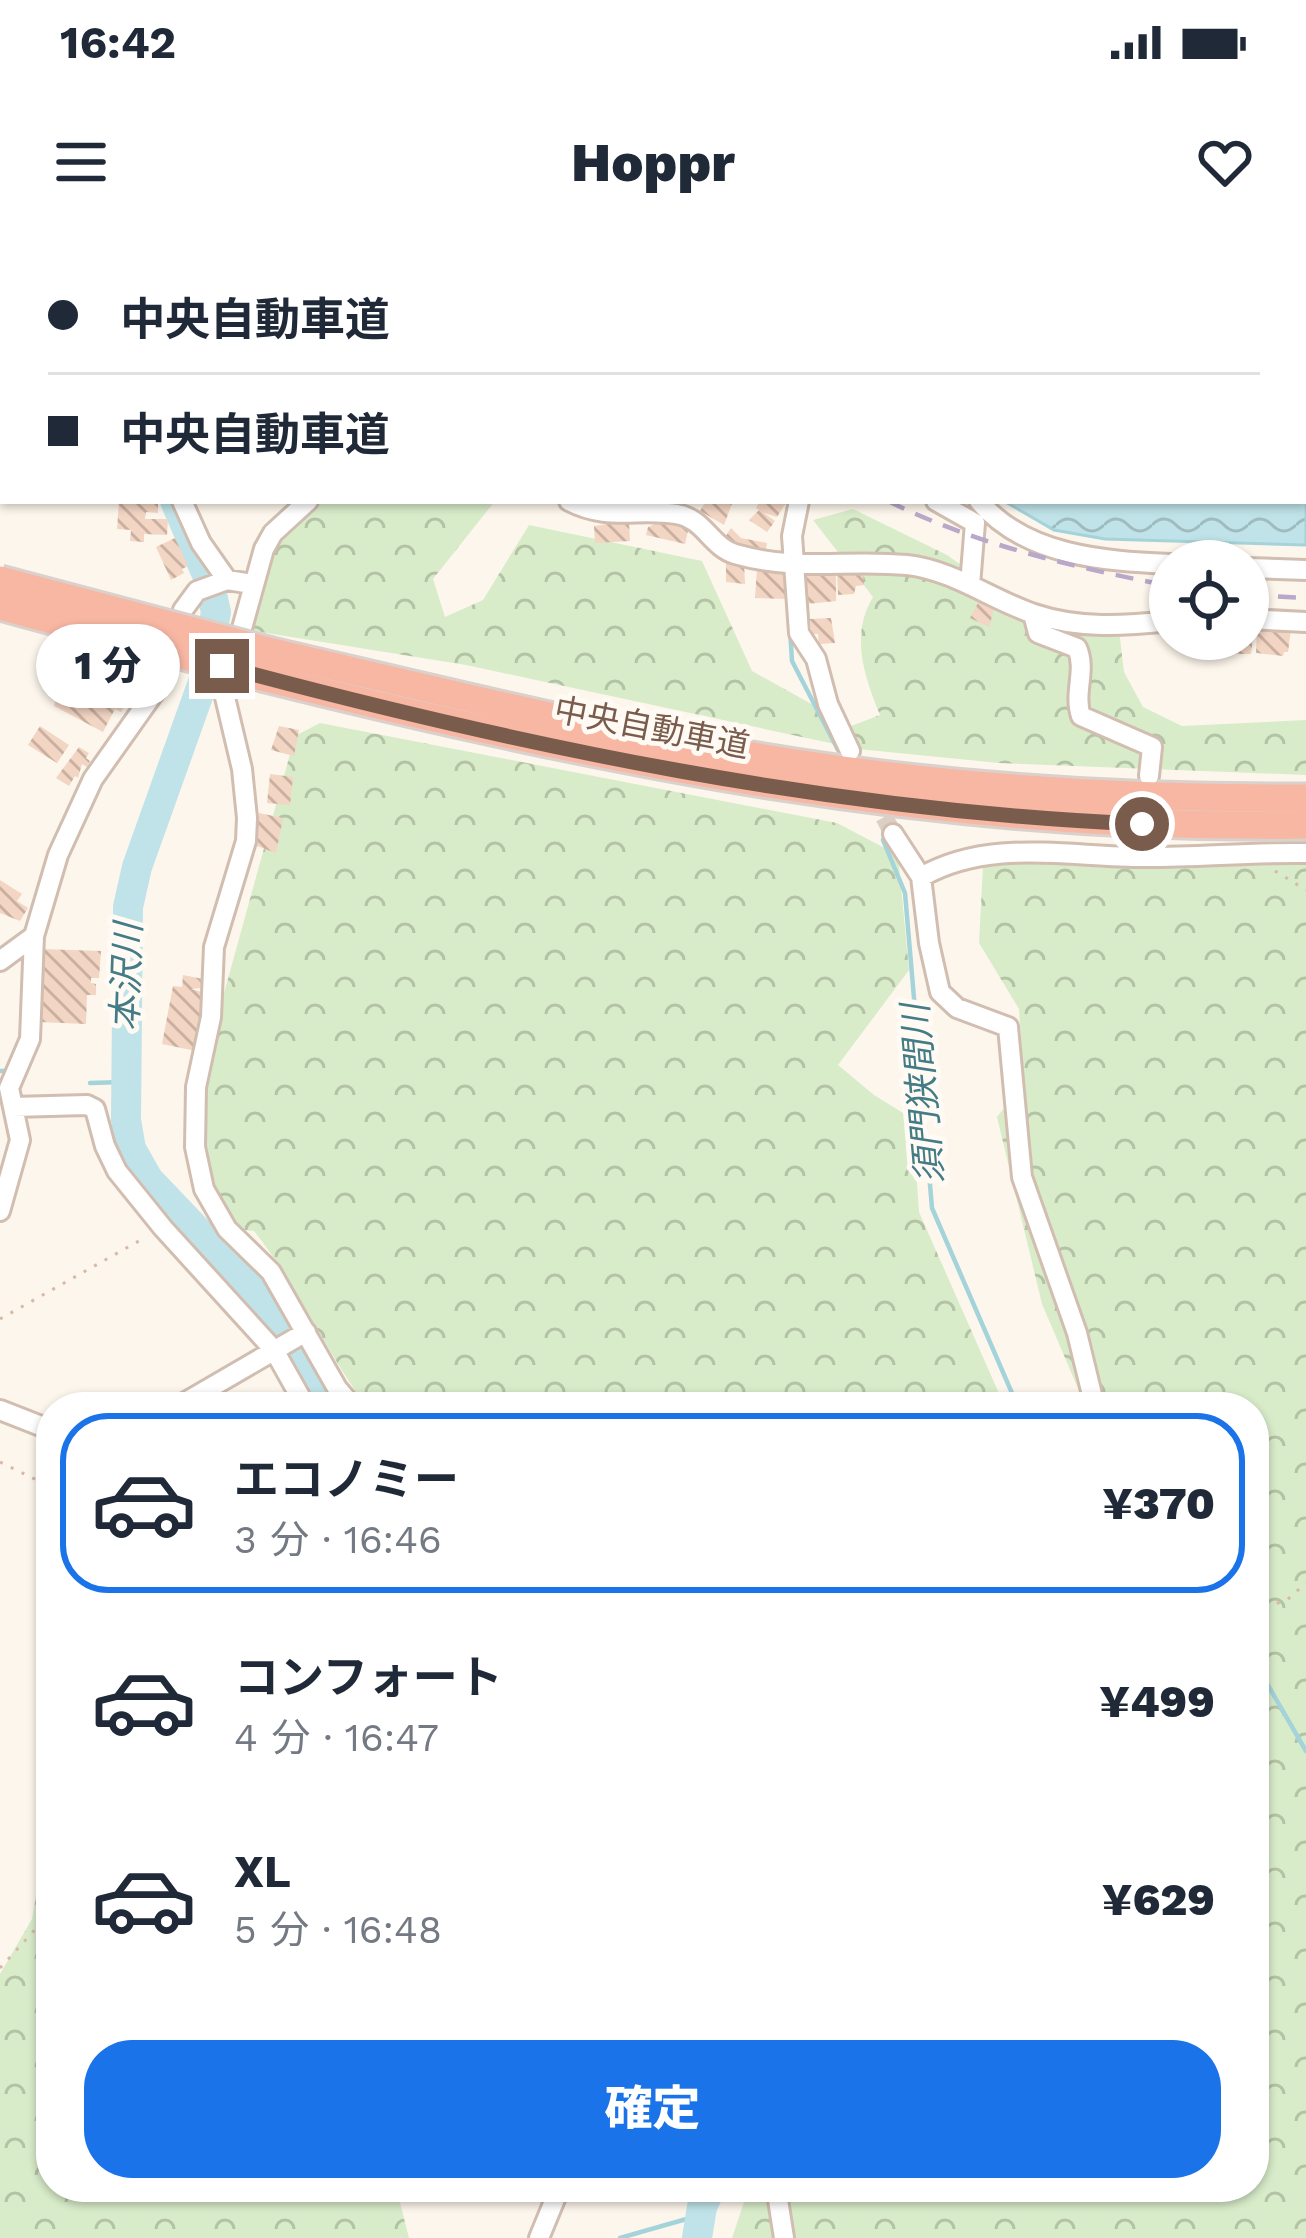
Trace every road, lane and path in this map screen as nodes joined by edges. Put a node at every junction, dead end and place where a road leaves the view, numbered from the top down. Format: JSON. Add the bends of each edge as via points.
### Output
{"nodes":[{"id":1,"x":183,"y":504,"type":"edge"},
{"id":2,"x":305,"y":504,"type":"edge"},
{"id":3,"x":575,"y":504,"type":"edge"},
{"id":4,"x":798,"y":504,"type":"edge"},
{"id":5,"x":941,"y":504,"type":"edge"},
{"id":6,"x":983,"y":504,"type":"edge"},
{"id":7,"x":1149,"y":563,"type":"edge"},
{"id":8,"x":793,"y":565,"type":"junction"},
{"id":9,"x":1269,"y":569,"type":"edge"},
{"id":10,"x":1306,"y":570,"type":"edge"},
{"id":11,"x":0,"y":580,"type":"edge"},
{"id":12,"x":252,"y":584,"type":"junction"},
{"id":13,"x":216,"y":585,"type":"junction"},
{"id":14,"x":970,"y":585,"type":"junction"},
{"id":15,"x":0,"y":596,"type":"edge"},
{"id":16,"x":0,"y":606,"type":"edge"},
{"id":17,"x":1034,"y":614,"type":"junction"},
{"id":18,"x":1269,"y":621,"type":"edge"},
{"id":19,"x":1306,"y":622,"type":"edge"},
{"id":20,"x":1149,"y":623,"type":"edge"},
{"id":21,"x":180,"y":637,"type":"junction"},
{"id":22,"x":269,"y":665,"type":"junction"},
{"id":23,"x":850,"y":751,"type":"dead end"},
{"id":24,"x":1149,"y":776,"type":"dead end"},
{"id":25,"x":1306,"y":798,"type":"edge"},
{"id":26,"x":1306,"y":825,"type":"edge"},
{"id":27,"x":893,"y":833,"type":"tunnel mouth"},
{"id":28,"x":1306,"y":854,"type":"edge"},
{"id":29,"x":921,"y":878,"type":"junction"},
{"id":30,"x":34,"y":936,"type":"junction"},
{"id":31,"x":0,"y":961,"type":"edge"},
{"id":32,"x":13,"y":1107,"type":"junction"},
{"id":33,"x":0,"y":1211,"type":"edge"},
{"id":34,"x":163,"y":1228,"type":"junction"},
{"id":35,"x":0,"y":1319,"type":"edge"},
{"id":36,"x":306,"y":1332,"type":"junction"},
{"id":37,"x":274,"y":1350,"type":"junction"},
{"id":38,"x":203,"y":1392,"type":"edge"},
{"id":39,"x":298,"y":1392,"type":"edge"},
{"id":40,"x":340,"y":1392,"type":"edge"},
{"id":41,"x":1092,"y":1392,"type":"edge"},
{"id":42,"x":0,"y":1410,"type":"edge"},
{"id":43,"x":36,"y":1424,"type":"edge"},
{"id":44,"x":0,"y":1462,"type":"edge"},
{"id":45,"x":36,"y":1480,"type":"edge"},
{"id":46,"x":1306,"y":1583,"type":"edge"},
{"id":47,"x":1269,"y":1609,"type":"edge"},
{"id":48,"x":36,"y":1929,"type":"edge"},
{"id":49,"x":0,"y":1968,"type":"edge"},
{"id":50,"x":554,"y":2202,"type":"edge"},
{"id":51,"x":778,"y":2202,"type":"edge"},
{"id":52,"x":539,"y":2238,"type":"edge"},
{"id":53,"x":784,"y":2238,"type":"edge"}],
"edges":[{"from":1,"to":13,"type":"street"},
{"from":2,"to":12,"type":"street","via":[[273,533]]},
{"from":3,"to":8,"type":"street","via":[[591,512],[677,514],[699,521],[728,552]]},
{"from":4,"to":8,"type":"street"},
{"from":5,"to":14,"type":"street","via":[[975,523]]},
{"from":6,"to":7,"type":"street","via":[[1038,544]]},
{"from":8,"to":14,"type":"street","via":[[910,565]]},
{"from":8,"to":23,"type":"street","via":[[800,633]]},
{"from":9,"to":10,"type":"street"},
{"from":11,"to":22,"type":"highway","name":"中央自動車道","bridge":true},
{"from":12,"to":13,"type":"street"},
{"from":12,"to":36,"type":"street","via":[[224,693],[242,769],[246,841],[214,947],[195,1147],[204,1189],[227,1229],[271,1272]]},
{"from":13,"to":21,"type":"street","via":[[197,591],[183,610]]},
{"from":14,"to":17,"type":"street"},
{"from":15,"to":21,"type":"street"},
{"from":16,"to":22,"type":"highway","name":"中央自動車道","bridge":true},
{"from":17,"to":20,"type":"street","via":[[1111,627]]},
{"from":17,"to":24,"type":"street","via":[[1038,633],[1077,648],[1082,658],[1082,716],[1152,747]]},
{"from":18,"to":19,"type":"street"},
{"from":21,"to":30,"type":"street","via":[[156,690],[93,779],[58,855]]},
{"from":22,"to":25,"type":"highway","name":"中央自動車道","via":[[788,762],[1015,788]]},
{"from":22,"to":26,"type":"highway","name":"中央自動車道","via":[[514,737],[807,792],[1013,816]]},
{"from":27,"to":29,"type":"street"},
{"from":28,"to":29,"type":"street","via":[[1035,850],[945,864]]},
{"from":29,"to":41,"type":"street","via":[[940,992],[957,1008],[1008,1027],[1022,1178]]},
{"from":30,"to":31,"type":"street"},
{"from":30,"to":32,"type":"street","via":[[30,1040],[9,1088]]},
{"from":32,"to":33,"type":"street","via":[[20,1140]]},
{"from":32,"to":34,"type":"street","via":[[95,1108],[110,1159]]},
{"from":34,"to":35,"type":"path"},
{"from":34,"to":37,"type":"street"},
{"from":36,"to":37,"type":"street"},
{"from":36,"to":40,"type":"street"},
{"from":37,"to":38,"type":"street"},
{"from":37,"to":39,"type":"street"},
{"from":42,"to":43,"type":"street"},
{"from":44,"to":45,"type":"path"},
{"from":46,"to":47,"type":"path"},
{"from":48,"to":49,"type":"path"},
{"from":50,"to":52,"type":"street"},
{"from":51,"to":53,"type":"street"}]}
